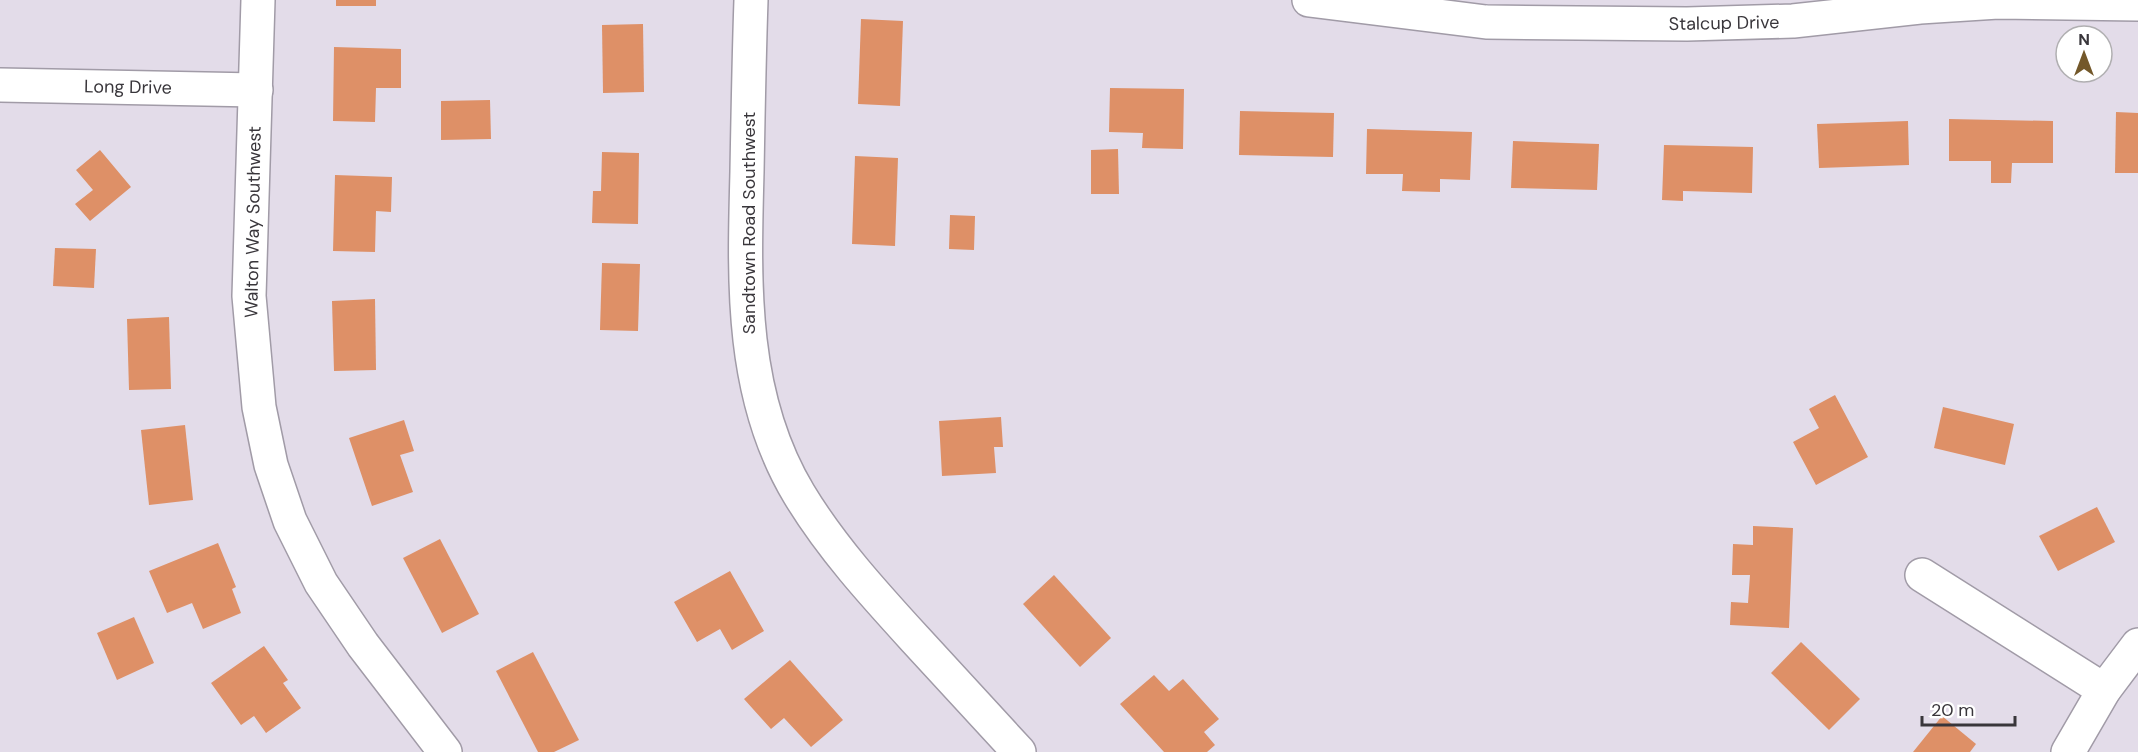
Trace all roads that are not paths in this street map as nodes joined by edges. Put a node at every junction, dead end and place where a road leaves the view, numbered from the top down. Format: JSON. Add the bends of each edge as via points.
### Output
{"nodes":[{"id":1,"x":258,"y":0,"type":"edge"},
{"id":2,"x":751,"y":0,"type":"edge"},
{"id":3,"x":1310,"y":0,"type":"edge"},
{"id":4,"x":2138,"y":4,"type":"edge"},
{"id":5,"x":0,"y":85,"type":"edge"},
{"id":6,"x":256,"y":90,"type":"junction"},
{"id":7,"x":1922,"y":575,"type":"dead end"},
{"id":8,"x":2138,"y":645,"type":"edge"},
{"id":9,"x":2104,"y":690,"type":"junction"},
{"id":10,"x":445,"y":752,"type":"edge"},
{"id":11,"x":1019,"y":752,"type":"edge"},
{"id":12,"x":2068,"y":752,"type":"edge"}],
"edges":[{"from":1,"to":6,"type":"street","name":"Walton Way Southwest"},
{"from":2,"to":11,"type":"street","name":"Sandtown Road Southwest","via":[[746,309],[752,362],[778,452],[798,493],[865,585]]},
{"from":3,"to":4,"type":"street","name":"Stalcup Drive","via":[[1486,22],[1687,24],[1793,21],[1998,2]]},
{"from":5,"to":6,"type":"street","name":"Long Drive"},
{"from":6,"to":10,"type":"street","name":"Walton Way Southwest","via":[[249,296],[260,407],[271,465],[290,521],[321,583]]},
{"from":7,"to":9,"type":"street"},
{"from":8,"to":9,"type":"street"},
{"from":9,"to":12,"type":"street"}]}
